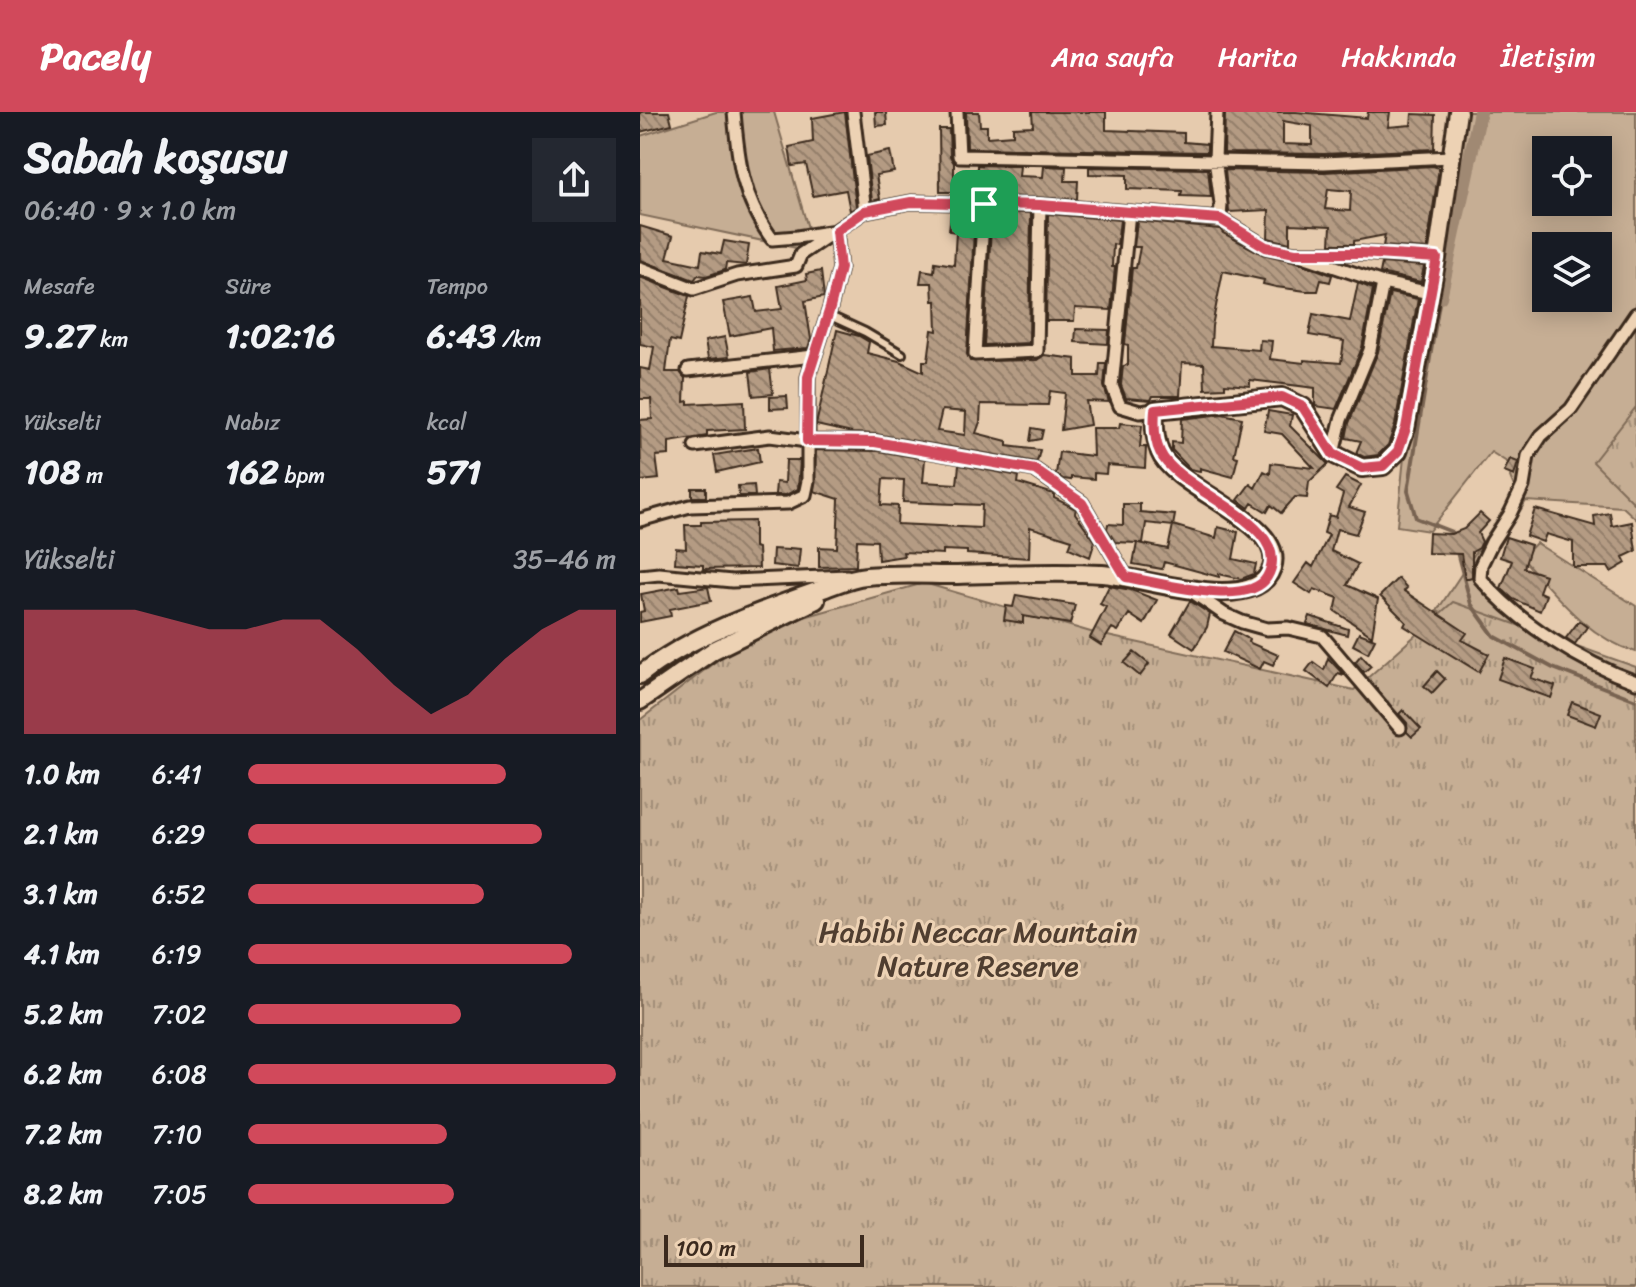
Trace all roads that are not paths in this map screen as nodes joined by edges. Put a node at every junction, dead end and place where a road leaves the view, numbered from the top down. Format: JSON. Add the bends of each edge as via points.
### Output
{"nodes":[{"id":1,"x":734,"y":112,"type":"edge"},
{"id":2,"x":853,"y":112,"type":"edge"},
{"id":3,"x":957,"y":112,"type":"edge"},
{"id":4,"x":1217,"y":112,"type":"edge"},
{"id":5,"x":1458,"y":112,"type":"edge"},
{"id":6,"x":1451,"y":157,"type":"junction"},
{"id":7,"x":1215,"y":159,"type":"junction"},
{"id":8,"x":984,"y":204,"type":"junction"},
{"id":9,"x":1040,"y":205,"type":"junction"},
{"id":10,"x":865,"y":211,"type":"junction"},
{"id":11,"x":1129,"y":212,"type":"junction"},
{"id":12,"x":1220,"y":219,"type":"junction"},
{"id":13,"x":836,"y":231,"type":"junction"},
{"id":14,"x":1295,"y":253,"type":"junction"},
{"id":15,"x":1437,"y":258,"type":"junction"},
{"id":16,"x":640,"y":268,"type":"edge"},
{"id":17,"x":1383,"y":283,"type":"junction"},
{"id":18,"x":1430,"y":293,"type":"junction"},
{"id":19,"x":828,"y":315,"type":"junction"},
{"id":20,"x":1635,"y":317,"type":"edge"},
{"id":21,"x":902,"y":354,"type":"dead end"},
{"id":22,"x":814,"y":356,"type":"junction"},
{"id":23,"x":688,"y":370,"type":"dead end"},
{"id":24,"x":1155,"y":410,"type":"junction"},
{"id":25,"x":807,"y":441,"type":"junction"},
{"id":26,"x":695,"y":446,"type":"dead end"},
{"id":27,"x":1333,"y":454,"type":"junction"},
{"id":28,"x":640,"y":520,"type":"edge"},
{"id":29,"x":640,"y":576,"type":"edge"},
{"id":30,"x":863,"y":576,"type":"junction"},
{"id":31,"x":1126,"y":577,"type":"junction"},
{"id":32,"x":1187,"y":588,"type":"junction"},
{"id":33,"x":640,"y":675,"type":"edge"},
{"id":34,"x":1636,"y":682,"type":"edge"},
{"id":35,"x":640,"y":701,"type":"edge"},
{"id":36,"x":1400,"y":728,"type":"dead end"}],
"edges":[{"from":1,"to":13,"type":"street","via":[[747,192],[754,215],[772,239]]},
{"from":2,"to":10,"type":"street"},
{"from":3,"to":7,"type":"street","via":[[959,156]]},
{"from":4,"to":7,"type":"street"},
{"from":5,"to":6,"type":"street"},
{"from":6,"to":7,"type":"street","via":[[1324,163]]},
{"from":6,"to":15,"type":"street"},
{"from":7,"to":12,"type":"street"},
{"from":8,"to":9,"type":"street"},
{"from":8,"to":9,"type":"street","via":[[975,354],[1037,351]]},
{"from":8,"to":10,"type":"street","via":[[911,202]]},
{"from":9,"to":11,"type":"street"},
{"from":10,"to":13,"type":"street"},
{"from":11,"to":12,"type":"street"},
{"from":11,"to":24,"type":"street","via":[[1112,386],[1120,406]]},
{"from":12,"to":14,"type":"street","via":[[1266,247]]},
{"from":13,"to":16,"type":"street","via":[[801,254],[796,266],[737,275],[694,289]]},
{"from":13,"to":19,"type":"street","via":[[840,268]]},
{"from":14,"to":15,"type":"street"},
{"from":14,"to":17,"type":"street"},
{"from":15,"to":18,"type":"street"},
{"from":17,"to":18,"type":"street"},
{"from":17,"to":27,"type":"street","via":[[1370,350]]},
{"from":18,"to":27,"type":"street","via":[[1398,451],[1383,466],[1371,469]]},
{"from":19,"to":21,"type":"lane"},
{"from":19,"to":22,"type":"street"},
{"from":20,"to":34,"type":"street","via":[[1571,409],[1528,456],[1523,486],[1481,565],[1480,578],[1532,627]]},
{"from":22,"to":23,"type":"street"},
{"from":22,"to":25,"type":"street","via":[[808,377]]},
{"from":24,"to":27,"type":"street","via":[[1282,397],[1303,407]]},
{"from":24,"to":32,"type":"street","via":[[1160,454],[1259,530],[1270,547],[1273,565],[1265,581],[1246,591]]},
{"from":25,"to":26,"type":"street","via":[[770,436]]},
{"from":25,"to":28,"type":"street","via":[[808,481],[805,495],[797,499],[690,506]]},
{"from":25,"to":31,"type":"street","via":[[875,442],[1035,470],[1082,503]]},
{"from":29,"to":30,"type":"street","via":[[732,581]]},
{"from":30,"to":31,"type":"street"},
{"from":30,"to":33,"type":"street","via":[[735,621]]},
{"from":30,"to":35,"type":"street","via":[[714,650]]},
{"from":31,"to":32,"type":"street"},
{"from":32,"to":36,"type":"street","via":[[1242,622],[1322,636]]}]}
